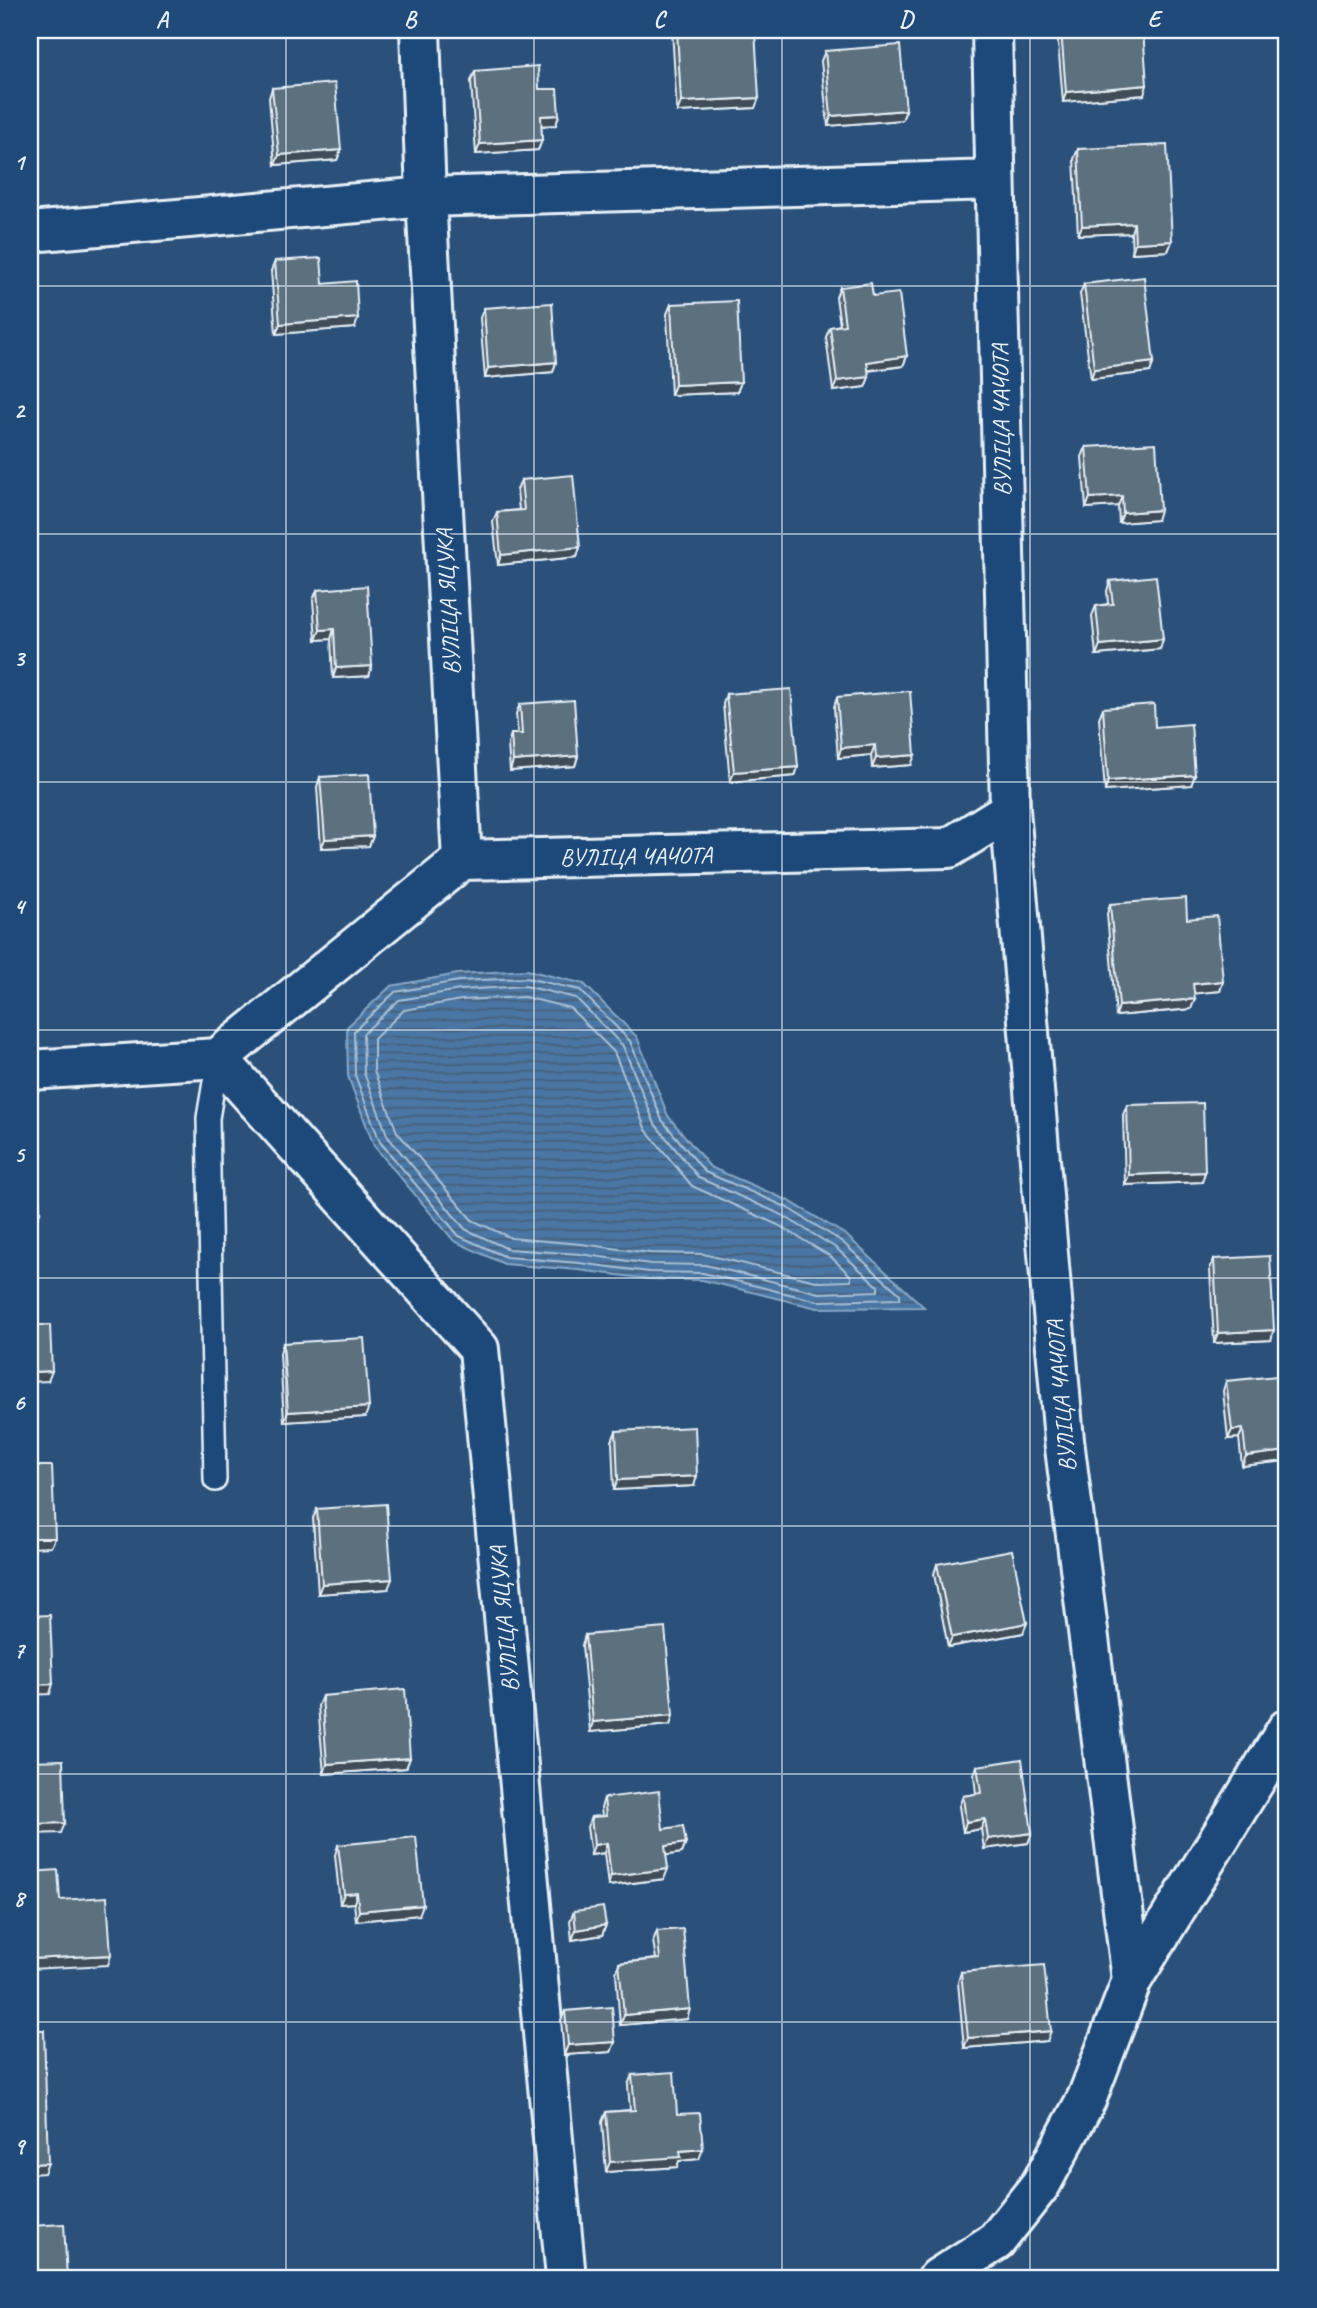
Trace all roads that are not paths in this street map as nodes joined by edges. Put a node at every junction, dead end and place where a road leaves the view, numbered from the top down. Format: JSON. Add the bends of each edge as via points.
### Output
{"nodes":[{"id":1,"x":420,"y":30,"type":"edge"},
{"id":2,"x":992,"y":30,"type":"edge"},
{"id":3,"x":995,"y":180,"type":"junction"},
{"id":4,"x":426,"y":197,"type":"junction"},
{"id":5,"x":30,"y":232,"type":"edge"},
{"id":6,"x":1010,"y":810,"type":"junction"},
{"id":7,"x":462,"y":860,"type":"junction"},
{"id":8,"x":218,"y":1058,"type":"junction"},
{"id":9,"x":30,"y":1070,"type":"edge"},
{"id":10,"x":215,"y":1480,"type":"dead end"},
{"id":11,"x":1287,"y":1729,"type":"edge"},
{"id":12,"x":1132,"y":1980,"type":"junction"},
{"id":13,"x":566,"y":2278,"type":"edge"},
{"id":14,"x":938,"y":2278,"type":"edge"}],
"edges":[{"from":1,"to":4,"type":"street","name":"ВУЛІЦА ЯЦУКА"},
{"from":2,"to":3,"type":"street","name":"ВУЛІЦА ЧАЧОТА"},
{"from":3,"to":4,"type":"street"},
{"from":3,"to":6,"type":"street","name":"ВУЛІЦА ЧАЧОТА"},
{"from":4,"to":5,"type":"street"},
{"from":4,"to":7,"type":"street","name":"ВУЛІЦА ЯЦУКА"},
{"from":6,"to":7,"type":"street","name":"ВУЛІЦА ЧАЧОТА","via":[[949,848]]},
{"from":6,"to":12,"type":"street","name":"ВУЛІЦА ЧАЧОТА","via":[[1064,1440]]},
{"from":7,"to":8,"type":"street"},
{"from":8,"to":9,"type":"street"},
{"from":8,"to":10,"type":"lane","via":[[208,1118]]},
{"from":8,"to":13,"type":"street","name":"ВУЛІЦА ЯЦУКА","via":[[479,1349]]},
{"from":11,"to":12,"type":"street"},
{"from":12,"to":14,"type":"street","via":[[1087,2098],[1041,2184],[996,2241]]}]}
